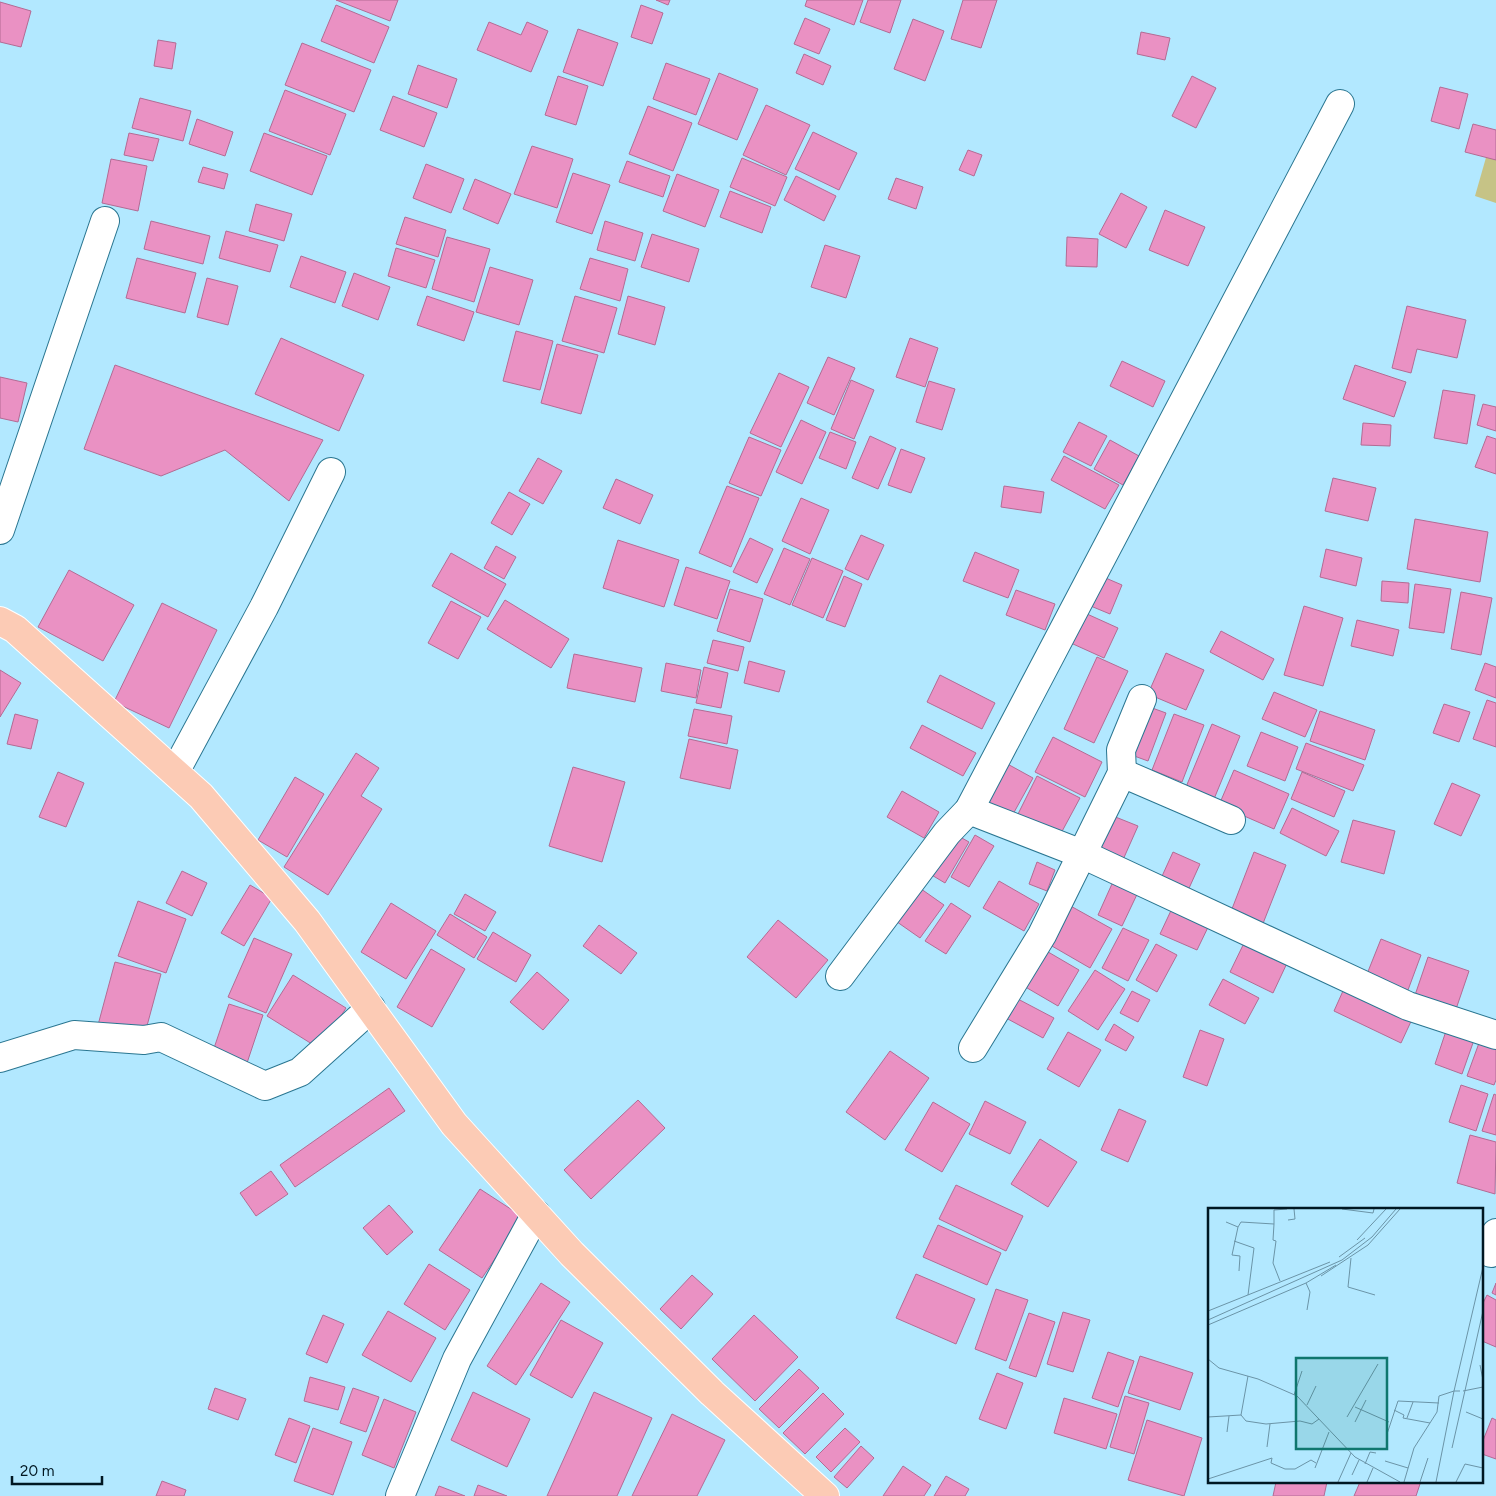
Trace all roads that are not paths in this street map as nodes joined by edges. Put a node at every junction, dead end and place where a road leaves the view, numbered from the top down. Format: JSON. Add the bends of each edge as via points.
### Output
{"nodes":[{"id":1,"x":1340,"y":104,"type":"dead end"},
{"id":2,"x":105,"y":221,"type":"dead end"},
{"id":3,"x":331,"y":472,"type":"dead end"},
{"id":4,"x":0,"y":530,"type":"edge"},
{"id":5,"x":0,"y":621,"type":"edge"},
{"id":6,"x":1142,"y":698,"type":"dead end"},
{"id":7,"x":175,"y":772,"type":"junction"},
{"id":8,"x":1122,"y":773,"type":"junction"},
{"id":9,"x":970,"y":810,"type":"junction"},
{"id":10,"x":1231,"y":820,"type":"dead end"},
{"id":11,"x":1082,"y":854,"type":"junction"},
{"id":12,"x":840,"y":976,"type":"dead end"},
{"id":13,"x":371,"y":1008,"type":"junction"},
{"id":14,"x":1496,"y":1035,"type":"edge"},
{"id":15,"x":973,"y":1048,"type":"dead end"},
{"id":16,"x":0,"y":1058,"type":"edge"},
{"id":17,"x":536,"y":1214,"type":"junction"},
{"id":18,"x":400,"y":1496,"type":"edge"},
{"id":19,"x":825,"y":1496,"type":"edge"}],
"edges":[{"from":1,"to":9,"type":"street"},
{"from":2,"to":4,"type":"street"},
{"from":3,"to":7,"type":"street","via":[[264,608]]},
{"from":5,"to":7,"type":"main road","via":[[15,629]]},
{"from":6,"to":8,"type":"street","via":[[1121,750]]},
{"from":7,"to":13,"type":"main road","via":[[202,796],[307,920]]},
{"from":8,"to":10,"type":"street"},
{"from":8,"to":11,"type":"street"},
{"from":9,"to":11,"type":"street"},
{"from":9,"to":12,"type":"street","via":[[947,834]]},
{"from":11,"to":14,"type":"street","via":[[1408,1006]]},
{"from":11,"to":15,"type":"street","via":[[1042,935]]},
{"from":13,"to":16,"type":"street","via":[[300,1072],[265,1086],[161,1036],[144,1040],[74,1035]]},
{"from":13,"to":17,"type":"main road","via":[[454,1124]]},
{"from":17,"to":18,"type":"street","via":[[458,1359]]},
{"from":17,"to":19,"type":"main road","via":[[712,1393]]}]}
